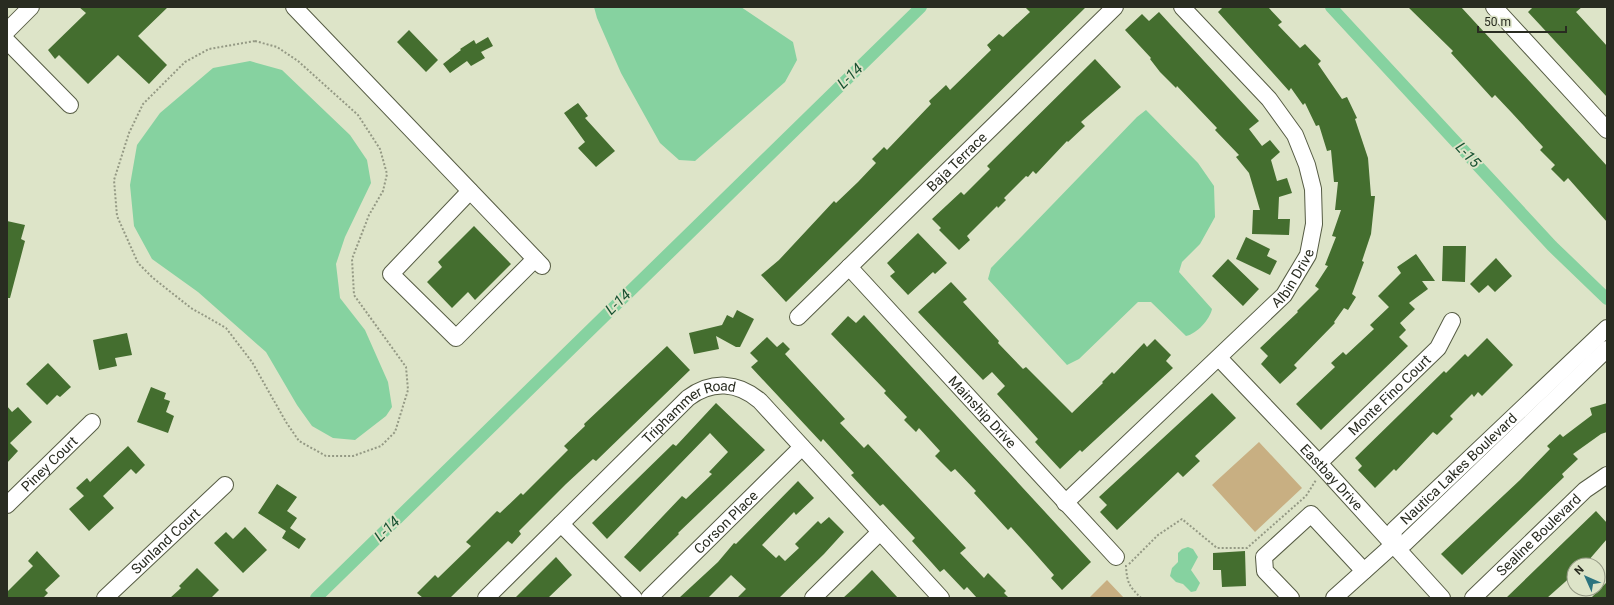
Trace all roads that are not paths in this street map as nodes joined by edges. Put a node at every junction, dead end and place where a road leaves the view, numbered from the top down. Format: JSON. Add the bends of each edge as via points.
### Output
{"nodes":[{"id":1,"x":31,"y":7,"type":"edge"},
{"id":2,"x":294,"y":7,"type":"edge"},
{"id":3,"x":1115,"y":7,"type":"edge"},
{"id":4,"x":1182,"y":7,"type":"edge"},
{"id":5,"x":1494,"y":7,"type":"edge"},
{"id":6,"x":7,"y":31,"type":"edge"},
{"id":7,"x":7,"y":41,"type":"edge"},
{"id":8,"x":70,"y":105,"type":"dead end"},
{"id":9,"x":1607,"y":130,"type":"edge"},
{"id":10,"x":470,"y":191,"type":"junction"},
{"id":11,"x":849,"y":267,"type":"junction"},
{"id":12,"x":798,"y":317,"type":"dead end"},
{"id":13,"x":1452,"y":321,"type":"dead end"},
{"id":14,"x":1604,"y":331,"type":"edge"},
{"id":15,"x":1607,"y":349,"type":"edge"},
{"id":16,"x":1219,"y":358,"type":"junction"},
{"id":17,"x":92,"y":422,"type":"dead end"},
{"id":18,"x":802,"y":447,"type":"junction"},
{"id":19,"x":1318,"y":463,"type":"junction"},
{"id":20,"x":1607,"y":475,"type":"edge"},
{"id":21,"x":225,"y":484,"type":"dead end"},
{"id":22,"x":1064,"y":503,"type":"junction"},
{"id":23,"x":7,"y":505,"type":"edge"},
{"id":24,"x":561,"y":524,"type":"junction"},
{"id":25,"x":880,"y":532,"type":"junction"},
{"id":26,"x":1393,"y":546,"type":"junction"},
{"id":27,"x":1121,"y":563,"type":"road end"},
{"id":28,"x":1364,"y":571,"type":"junction"},
{"id":29,"x":105,"y":598,"type":"edge"},
{"id":30,"x":486,"y":598,"type":"edge"},
{"id":31,"x":634,"y":598,"type":"edge"},
{"id":32,"x":649,"y":598,"type":"edge"},
{"id":33,"x":813,"y":598,"type":"edge"},
{"id":34,"x":941,"y":598,"type":"edge"},
{"id":35,"x":1291,"y":598,"type":"edge"},
{"id":36,"x":1334,"y":598,"type":"edge"},
{"id":37,"x":1442,"y":598,"type":"edge"},
{"id":38,"x":1473,"y":598,"type":"edge"}],
"edges":[{"from":1,"to":6,"type":"street"},
{"from":2,"to":10,"type":"street"},
{"from":3,"to":11,"type":"street","name":"Baja Terrace"},
{"from":4,"to":16,"type":"street","name":"Albin Drive","via":[[1269,99],[1295,135],[1308,165],[1313,189],[1314,224],[1308,255],[1284,295]]},
{"from":5,"to":9,"type":"street"},
{"from":7,"to":8,"type":"street"},
{"from":10,"to":10,"type":"street","via":[[539,263],[456,338],[391,274]]},
{"from":11,"to":12,"type":"street","name":"Baja Terrace"},
{"from":11,"to":22,"type":"street","name":"Mainship Drive"},
{"from":13,"to":19,"type":"street","name":"Monte Fino Court","via":[[1438,348]]},
{"from":14,"to":26,"type":"street","name":"Nautica Lakes Boulevard","via":[[1394,530]]},
{"from":15,"to":26,"type":"street","name":"Nautica Lakes Boulevard","via":[[1405,543]]},
{"from":16,"to":19,"type":"street","name":"Eastbay Drive"},
{"from":16,"to":22,"type":"street","name":"Albin Drive"},
{"from":17,"to":23,"type":"street","name":"Piney Court"},
{"from":18,"to":24,"type":"street","name":"Triphammer Road","via":[[754,396],[734,386],[712,386],[688,398]]},
{"from":18,"to":25,"type":"street","name":"Triphammer Road"},
{"from":18,"to":32,"type":"street","name":"Corson Place"},
{"from":19,"to":26,"type":"street","name":"Eastbay Drive"},
{"from":20,"to":38,"type":"street","name":"Sealine Boulevard","via":[[1585,490]]},
{"from":21,"to":29,"type":"street","name":"Sunland Court"},
{"from":22,"to":27,"type":"street","name":"Mainship Drive"},
{"from":24,"to":30,"type":"street","name":"Triphammer Road"},
{"from":24,"to":31,"type":"street"},
{"from":25,"to":33,"type":"street"},
{"from":25,"to":34,"type":"street","name":"Triphammer Road"},
{"from":26,"to":28,"type":"street"},
{"from":26,"to":37,"type":"street","name":"Eastbay Drive"},
{"from":28,"to":35,"type":"street","via":[[1311,514],[1264,557],[1265,571]]},
{"from":28,"to":36,"type":"street"}]}
